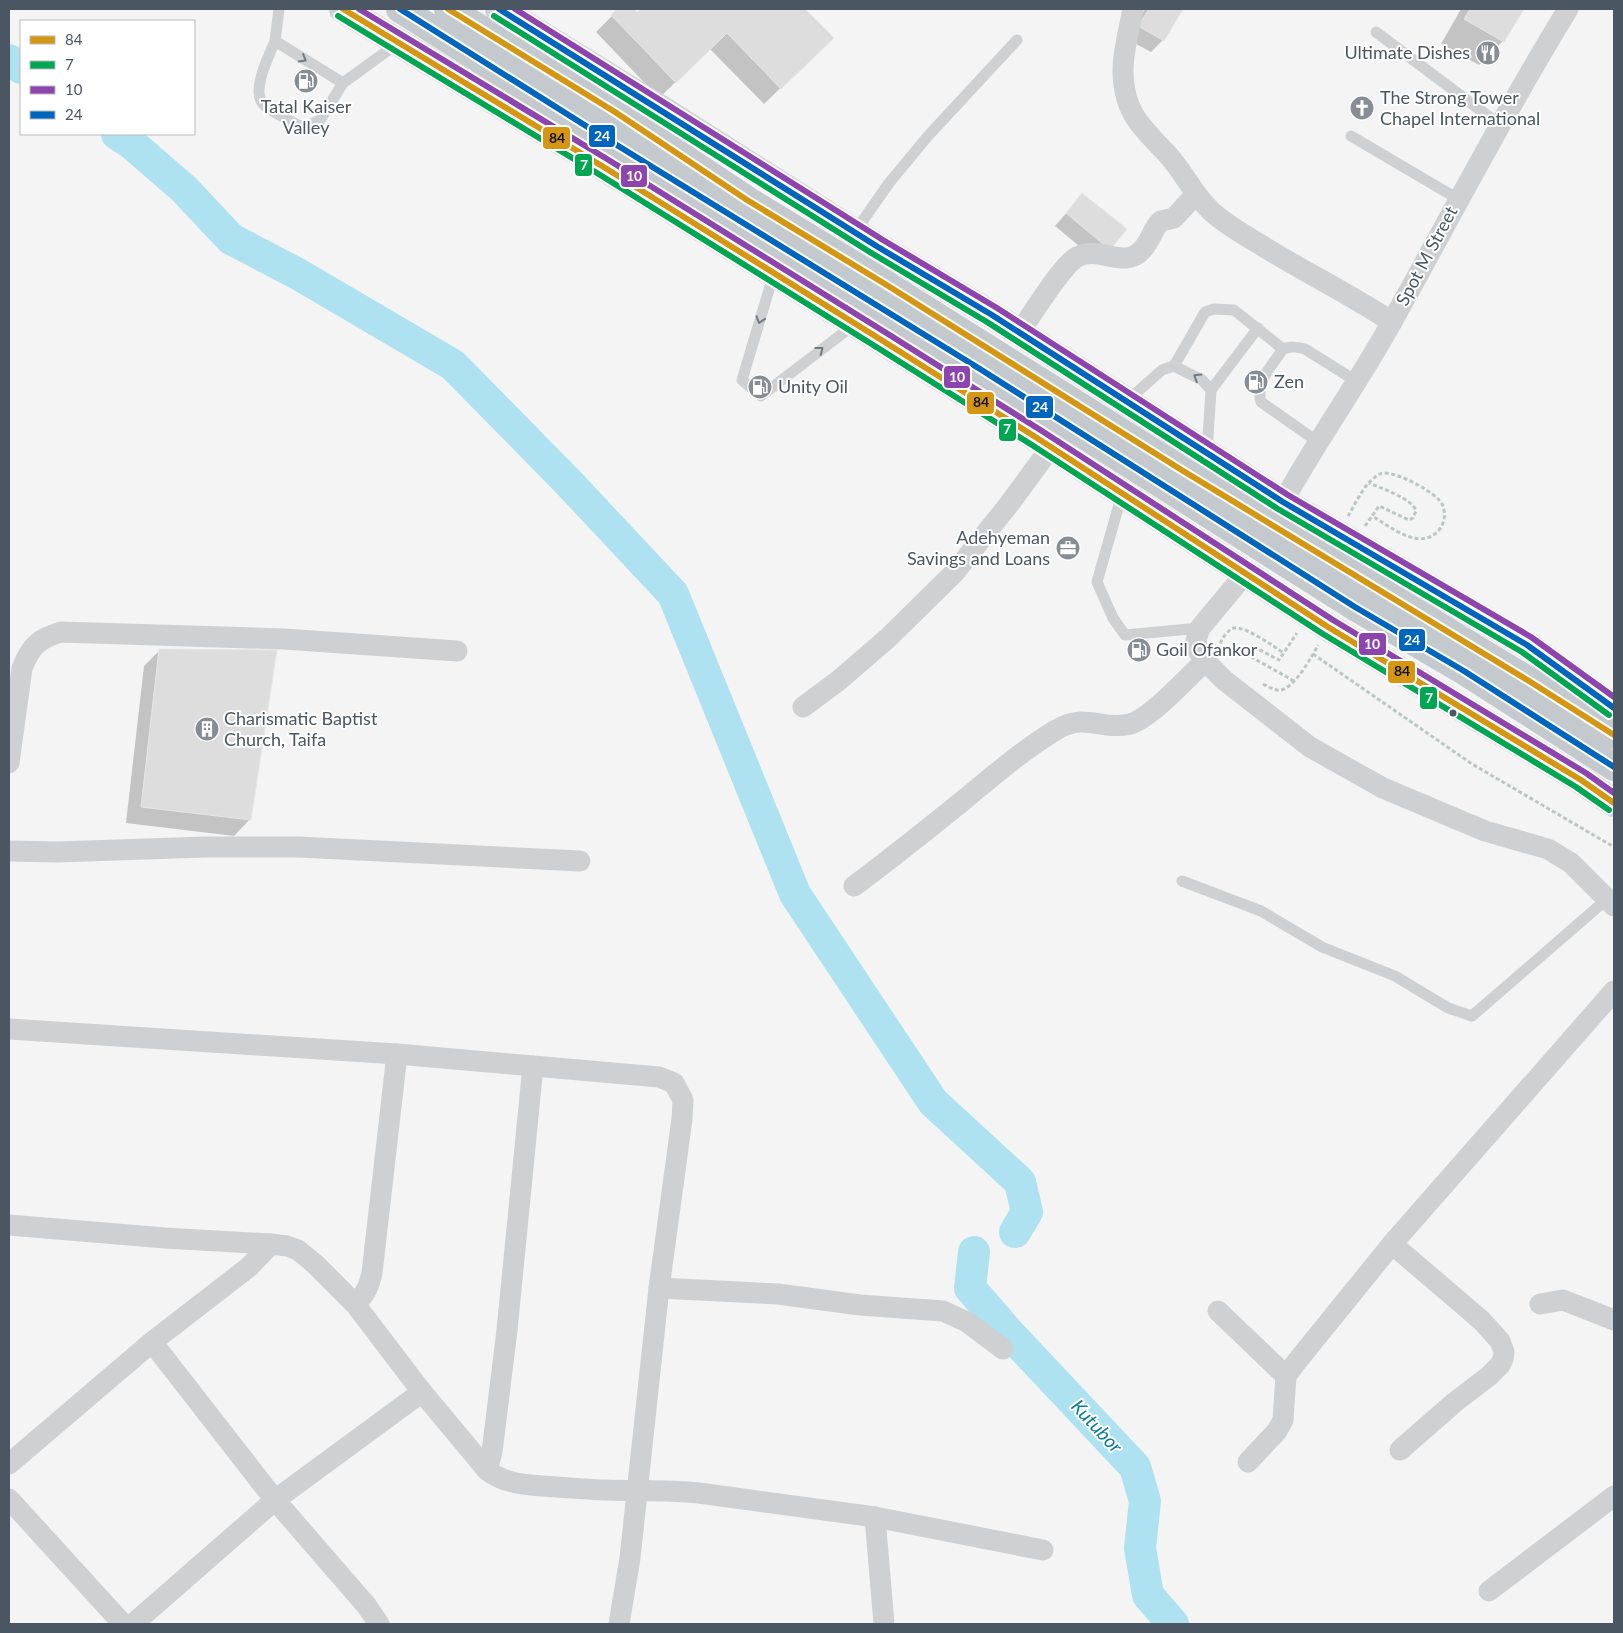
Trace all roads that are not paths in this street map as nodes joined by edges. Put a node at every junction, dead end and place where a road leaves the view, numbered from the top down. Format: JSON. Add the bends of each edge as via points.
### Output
{"nodes":[{"id":1,"x":279,"y":9,"type":"edge"},
{"id":2,"x":343,"y":9,"type":"edge"},
{"id":3,"x":400,"y":9,"type":"edge"},
{"id":4,"x":448,"y":9,"type":"edge"},
{"id":5,"x":499,"y":9,"type":"edge"},
{"id":6,"x":1133,"y":9,"type":"edge"},
{"id":7,"x":1568,"y":9,"type":"edge"},
{"id":8,"x":1376,"y":32,"type":"dead end"},
{"id":9,"x":1017,"y":40,"type":"dead end"},
{"id":10,"x":274,"y":41,"type":"junction"},
{"id":11,"x":398,"y":42,"type":"junction"},
{"id":12,"x":343,"y":83,"type":"junction"},
{"id":13,"x":1500,"y":125,"type":"junction"},
{"id":14,"x":1351,"y":136,"type":"dead end"},
{"id":15,"x":1196,"y":194,"type":"junction"},
{"id":16,"x":1458,"y":199,"type":"junction"},
{"id":17,"x":854,"y":232,"type":"junction"},
{"id":18,"x":774,"y":273,"type":"junction"},
{"id":19,"x":1392,"y":322,"type":"junction"},
{"id":20,"x":854,"y":324,"type":"junction"},
{"id":21,"x":1258,"y":328,"type":"junction"},
{"id":22,"x":1020,"y":333,"type":"junction"},
{"id":23,"x":1283,"y":349,"type":"junction"},
{"id":24,"x":1174,"y":366,"type":"junction"},
{"id":25,"x":1356,"y":381,"type":"junction"},
{"id":26,"x":1210,"y":390,"type":"junction"},
{"id":27,"x":1126,"y":402,"type":"junction"},
{"id":28,"x":1318,"y":442,"type":"junction"},
{"id":29,"x":1051,"y":448,"type":"junction"},
{"id":30,"x":1207,"y":454,"type":"junction"},
{"id":31,"x":1122,"y":494,"type":"junction"},
{"id":32,"x":1283,"y":502,"type":"junction"},
{"id":33,"x":1245,"y":574,"type":"junction"},
{"id":34,"x":1200,"y":628,"type":"junction"},
{"id":35,"x":457,"y":651,"type":"dead end"},
{"id":36,"x":1213,"y":658,"type":"junction"},
{"id":37,"x":803,"y":707,"type":"dead end"},
{"id":38,"x":1614,"y":708,"type":"edge"},
{"id":39,"x":1614,"y":735,"type":"edge"},
{"id":40,"x":9,"y":764,"type":"edge"},
{"id":41,"x":1614,"y":767,"type":"edge"},
{"id":42,"x":1614,"y":803,"type":"edge"},
{"id":43,"x":9,"y":851,"type":"edge"},
{"id":44,"x":580,"y":861,"type":"dead end"},
{"id":45,"x":1182,"y":881,"type":"dead end"},
{"id":46,"x":854,"y":886,"type":"dead end"},
{"id":47,"x":1611,"y":902,"type":"edge"},
{"id":48,"x":1614,"y":991,"type":"edge"},
{"id":49,"x":9,"y":1029,"type":"edge"},
{"id":50,"x":397,"y":1054,"type":"junction"},
{"id":51,"x":533,"y":1066,"type":"junction"},
{"id":52,"x":9,"y":1225,"type":"edge"},
{"id":53,"x":271,"y":1244,"type":"junction"},
{"id":54,"x":1392,"y":1244,"type":"junction"},
{"id":55,"x":659,"y":1288,"type":"junction"},
{"id":56,"x":355,"y":1304,"type":"junction"},
{"id":57,"x":1540,"y":1304,"type":"dead end"},
{"id":58,"x":1218,"y":1311,"type":"dead end"},
{"id":59,"x":1614,"y":1320,"type":"edge"},
{"id":60,"x":152,"y":1342,"type":"junction"},
{"id":61,"x":1003,"y":1349,"type":"dead end"},
{"id":62,"x":1286,"y":1376,"type":"junction"},
{"id":63,"x":422,"y":1392,"type":"junction"},
{"id":64,"x":1400,"y":1450,"type":"dead end"},
{"id":65,"x":1248,"y":1462,"type":"dead end"},
{"id":66,"x":9,"y":1464,"type":"edge"},
{"id":67,"x":486,"y":1470,"type":"junction"},
{"id":68,"x":637,"y":1490,"type":"junction"},
{"id":69,"x":1614,"y":1496,"type":"edge"},
{"id":70,"x":9,"y":1499,"type":"edge"},
{"id":71,"x":274,"y":1500,"type":"junction"},
{"id":72,"x":875,"y":1517,"type":"junction"},
{"id":73,"x":1043,"y":1550,"type":"dead end"},
{"id":74,"x":1488,"y":1591,"type":"dead end"},
{"id":75,"x":123,"y":1624,"type":"edge"},
{"id":76,"x":133,"y":1624,"type":"edge"},
{"id":77,"x":379,"y":1624,"type":"edge"},
{"id":78,"x":618,"y":1624,"type":"edge"},
{"id":79,"x":884,"y":1624,"type":"edge"}],
"edges":[{"from":1,"to":10,"type":"lane"},
{"from":2,"to":11,"type":"main road"},
{"from":3,"to":41,"type":"highway"},
{"from":4,"to":39,"type":"highway","via":[[1180,469]]},
{"from":5,"to":17,"type":"main road"},
{"from":6,"to":15,"type":"street","via":[[1122,63],[1129,106]]},
{"from":7,"to":13,"type":"street","name":"Spot M Street"},
{"from":8,"to":13,"type":"lane"},
{"from":9,"to":17,"type":"lane","via":[[928,136],[889,182]]},
{"from":10,"to":12,"type":"lane","one_way":true},
{"from":10,"to":12,"type":"lane","via":[[258,87],[263,104],[303,128],[320,120]]},
{"from":11,"to":12,"type":"lane"},
{"from":11,"to":18,"type":"main road"},
{"from":13,"to":16,"type":"street","name":"Spot M Street"},
{"from":14,"to":16,"type":"lane"},
{"from":15,"to":19,"type":"street","via":[[1209,210],[1252,240]]},
{"from":15,"to":22,"type":"street","via":[[1174,218],[1158,224],[1136,256],[1120,259],[1106,254],[1086,254],[1070,262]]},
{"from":16,"to":19,"type":"street","name":"Spot M Street"},
{"from":17,"to":22,"type":"main road"},
{"from":18,"to":20,"type":"main road"},
{"from":18,"to":20,"type":"lane","one_way":true,"via":[[742,380],[761,396]]},
{"from":19,"to":25,"type":"street","name":"Spot M Street"},
{"from":20,"to":29,"type":"main road"},
{"from":21,"to":23,"type":"lane"},
{"from":21,"to":24,"type":"lane","via":[[1234,310],[1204,312]]},
{"from":21,"to":26,"type":"lane"},
{"from":22,"to":27,"type":"main road"},
{"from":23,"to":25,"type":"lane","via":[[1305,349]]},
{"from":23,"to":28,"type":"lane","via":[[1262,379],[1261,402]]},
{"from":26,"to":24,"type":"lane","one_way":true,"via":[[1202,380]]},
{"from":24,"to":27,"type":"lane","via":[[1162,370]]},
{"from":25,"to":28,"type":"street","name":"Spot M Street"},
{"from":26,"to":30,"type":"lane"},
{"from":27,"to":30,"type":"main road"},
{"from":28,"to":32,"type":"street","name":"Spot M Street"},
{"from":29,"to":31,"type":"main road"},
{"from":29,"to":37,"type":"street","via":[[955,572],[888,638]]},
{"from":30,"to":32,"type":"main road"},
{"from":31,"to":33,"type":"main road"},
{"from":31,"to":34,"type":"lane","via":[[1097,582],[1113,618],[1125,635]]},
{"from":32,"to":38,"type":"main road","via":[[1527,645]]},
{"from":33,"to":34,"type":"street"},
{"from":33,"to":42,"type":"main road"},
{"from":34,"to":36,"type":"street","via":[[1197,648]]},
{"from":35,"to":40,"type":"street","via":[[284,639],[61,632],[45,637],[27,654],[22,668]]},
{"from":36,"to":46,"type":"street","via":[[1132,724],[1115,726],[1076,722],[1048,734]]},
{"from":36,"to":47,"type":"street","via":[[1224,680],[1310,747],[1383,788],[1485,831],[1548,849],[1571,863]]},
{"from":43,"to":44,"type":"street","via":[[298,847]]},
{"from":45,"to":47,"type":"lane","via":[[1261,911],[1322,947],[1395,976],[1448,1008],[1472,1016]]},
{"from":48,"to":54,"type":"street"},
{"from":49,"to":50,"type":"street"},
{"from":50,"to":51,"type":"street"},
{"from":50,"to":56,"type":"street","via":[[372,1272],[368,1289]]},
{"from":51,"to":55,"type":"street","via":[[659,1077],[674,1083],[678,1090],[683,1100],[682,1119]]},
{"from":51,"to":67,"type":"street","via":[[507,1330],[492,1452]]},
{"from":52,"to":53,"type":"street"},
{"from":53,"to":56,"type":"street","via":[[298,1250]]},
{"from":53,"to":60,"type":"street","via":[[249,1267]]},
{"from":54,"to":62,"type":"street"},
{"from":54,"to":64,"type":"street","via":[[1481,1320],[1500,1341],[1504,1352],[1500,1365],[1490,1376]]},
{"from":55,"to":61,"type":"street","via":[[778,1294],[943,1312],[967,1322]]},
{"from":55,"to":68,"type":"street"},
{"from":56,"to":63,"type":"street"},
{"from":57,"to":59,"type":"street","via":[[1563,1300]]},
{"from":58,"to":62,"type":"street"},
{"from":60,"to":66,"type":"street"},
{"from":60,"to":71,"type":"street"},
{"from":62,"to":65,"type":"street","via":[[1283,1420]]},
{"from":63,"to":67,"type":"street"},
{"from":63,"to":71,"type":"street"},
{"from":67,"to":68,"type":"street","via":[[496,1478],[516,1483]]},
{"from":68,"to":72,"type":"street","via":[[680,1491]]},
{"from":68,"to":78,"type":"street","via":[[630,1558]]},
{"from":69,"to":74,"type":"street"},
{"from":70,"to":75,"type":"street"},
{"from":71,"to":76,"type":"street"},
{"from":71,"to":77,"type":"street"},
{"from":72,"to":73,"type":"street"},
{"from":72,"to":79,"type":"street"}]}
